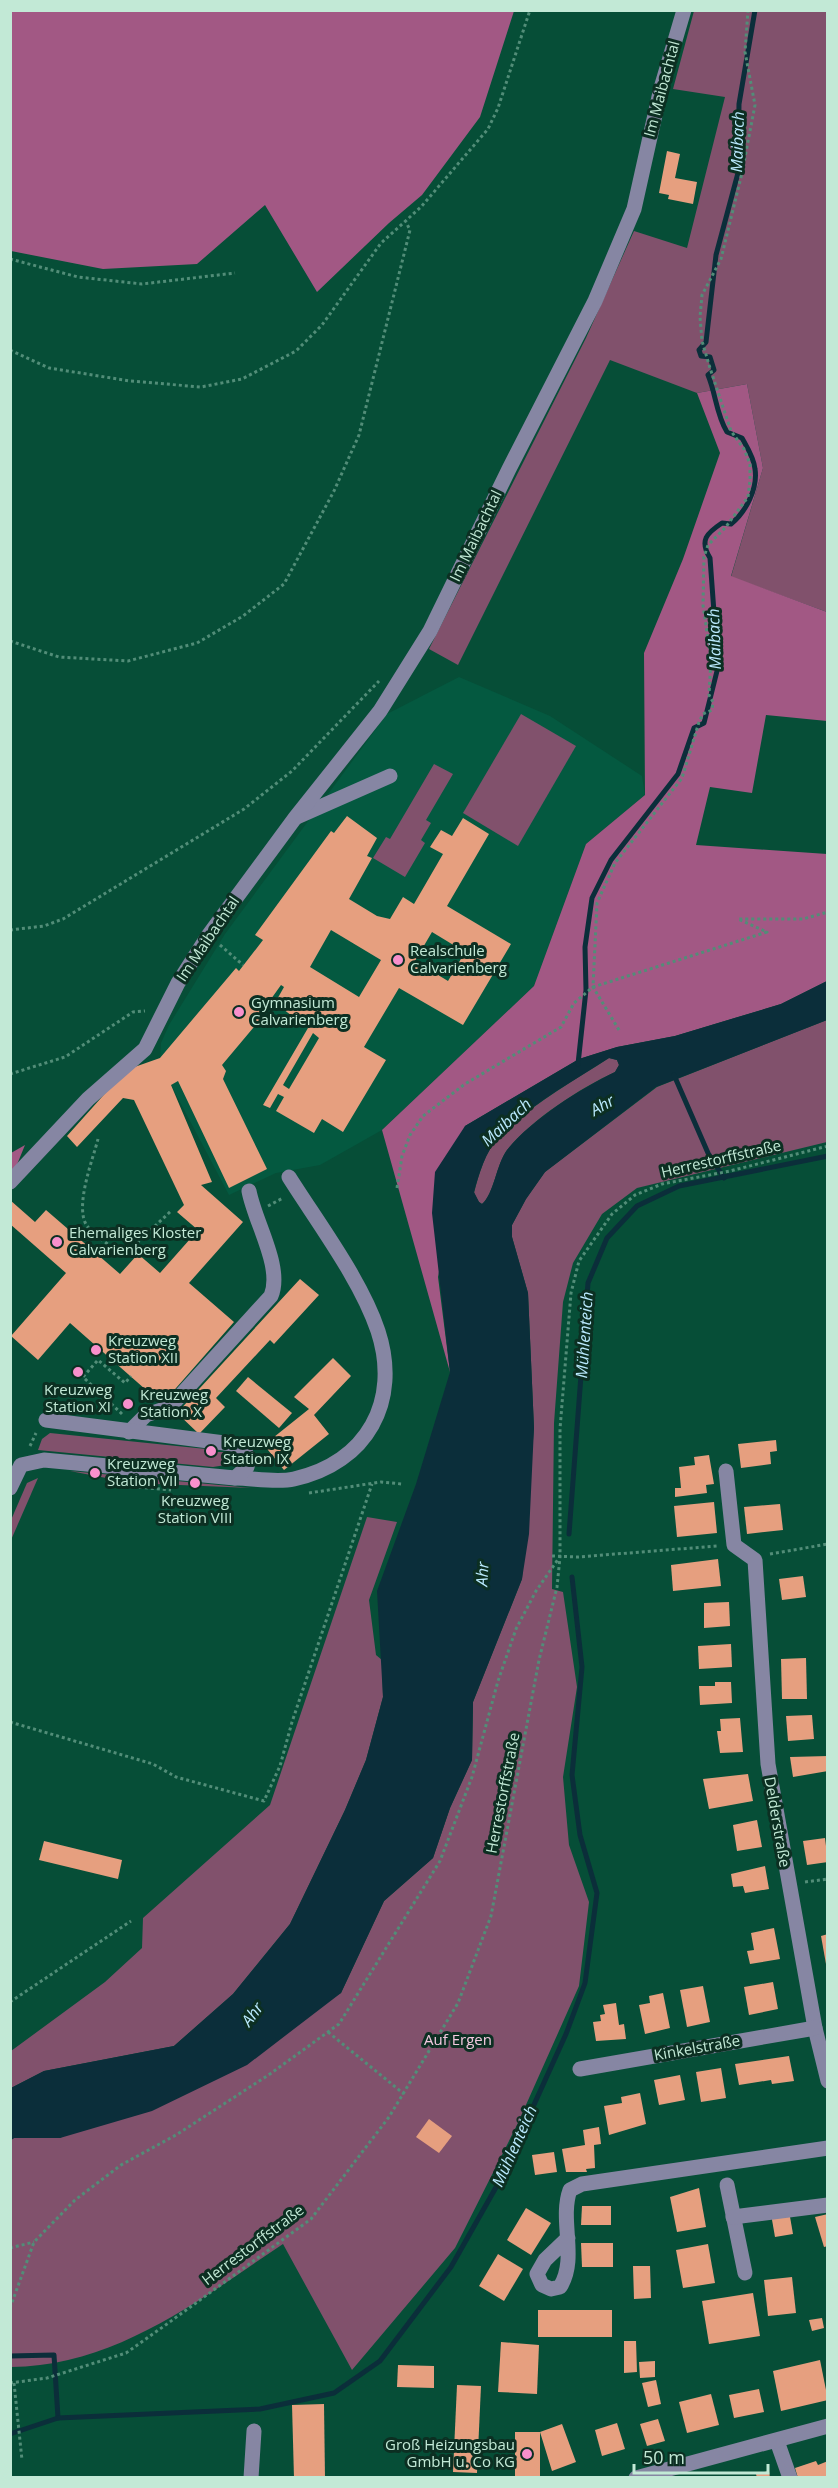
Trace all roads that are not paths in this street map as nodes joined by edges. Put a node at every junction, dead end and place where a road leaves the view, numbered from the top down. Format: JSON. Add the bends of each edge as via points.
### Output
{"nodes":[{"id":1,"x":684,"y":10,"type":"edge"},
{"id":2,"x":390,"y":776,"type":"dead end"},
{"id":3,"x":295,"y":818,"type":"junction"},
{"id":4,"x":289,"y":1177,"type":"road end"},
{"id":5,"x":10,"y":1182,"type":"edge"},
{"id":6,"x":249,"y":1191,"type":"dead end"},
{"id":7,"x":45,"y":1420,"type":"dead end"},
{"id":8,"x":129,"y":1432,"type":"junction"},
{"id":9,"x":726,"y":1471,"type":"dead end"},
{"id":10,"x":235,"y":1478,"type":"junction"},
{"id":11,"x":10,"y":1488,"type":"edge"},
{"id":12,"x":815,"y":2028,"type":"junction"},
{"id":13,"x":580,"y":2069,"type":"dead end"},
{"id":14,"x":828,"y":2081,"type":"edge"},
{"id":15,"x":828,"y":2148,"type":"edge"},
{"id":16,"x":727,"y":2185,"type":"dead end"},
{"id":17,"x":828,"y":2205,"type":"edge"},
{"id":18,"x":733,"y":2217,"type":"junction"},
{"id":19,"x":568,"y":2238,"type":"dead end"},
{"id":20,"x":745,"y":2273,"type":"dead end"},
{"id":21,"x":828,"y":2426,"type":"edge"},
{"id":22,"x":254,"y":2431,"type":"dead end"},
{"id":23,"x":777,"y":2441,"type":"junction"},
{"id":24,"x":251,"y":2478,"type":"edge"},
{"id":25,"x":636,"y":2478,"type":"edge"},
{"id":26,"x":790,"y":2478,"type":"edge"}],
"edges":[{"from":1,"to":3,"type":"street","name":"Im Maibachtal","via":[[661,88],[634,209],[595,301],[430,631],[380,711]]},
{"from":2,"to":3,"type":"street"},
{"from":3,"to":5,"type":"street","name":"Im Maibachtal","via":[[208,936],[178,983],[145,1049],[88,1099]]},
{"from":4,"to":10,"type":"street","via":[[358,1289],[378,1331],[387,1377],[381,1411],[365,1437],[317,1473],[291,1479]]},
{"from":6,"to":8,"type":"street","via":[[275,1273],[271,1296],[170,1407],[146,1415]]},
{"from":7,"to":8,"type":"street"},
{"from":8,"to":10,"type":"street","via":[[232,1444],[244,1449],[249,1460],[247,1467]]},
{"from":9,"to":12,"type":"street","name":"Delderstraße","via":[[734,1545],[755,1560],[768,1764]]},
{"from":10,"to":11,"type":"street","via":[[44,1460],[21,1465]]},
{"from":12,"to":13,"type":"street","name":"Kinkelstraße"},
{"from":12,"to":14,"type":"street","name":"Delderstraße"},
{"from":15,"to":19,"type":"street","via":[[582,2184],[570,2190],[567,2199]]},
{"from":16,"to":18,"type":"street"},
{"from":17,"to":18,"type":"street"},
{"from":18,"to":20,"type":"street"},
{"from":21,"to":23,"type":"street"},
{"from":22,"to":24,"type":"street"},
{"from":23,"to":25,"type":"street"},
{"from":23,"to":26,"type":"street"}]}
